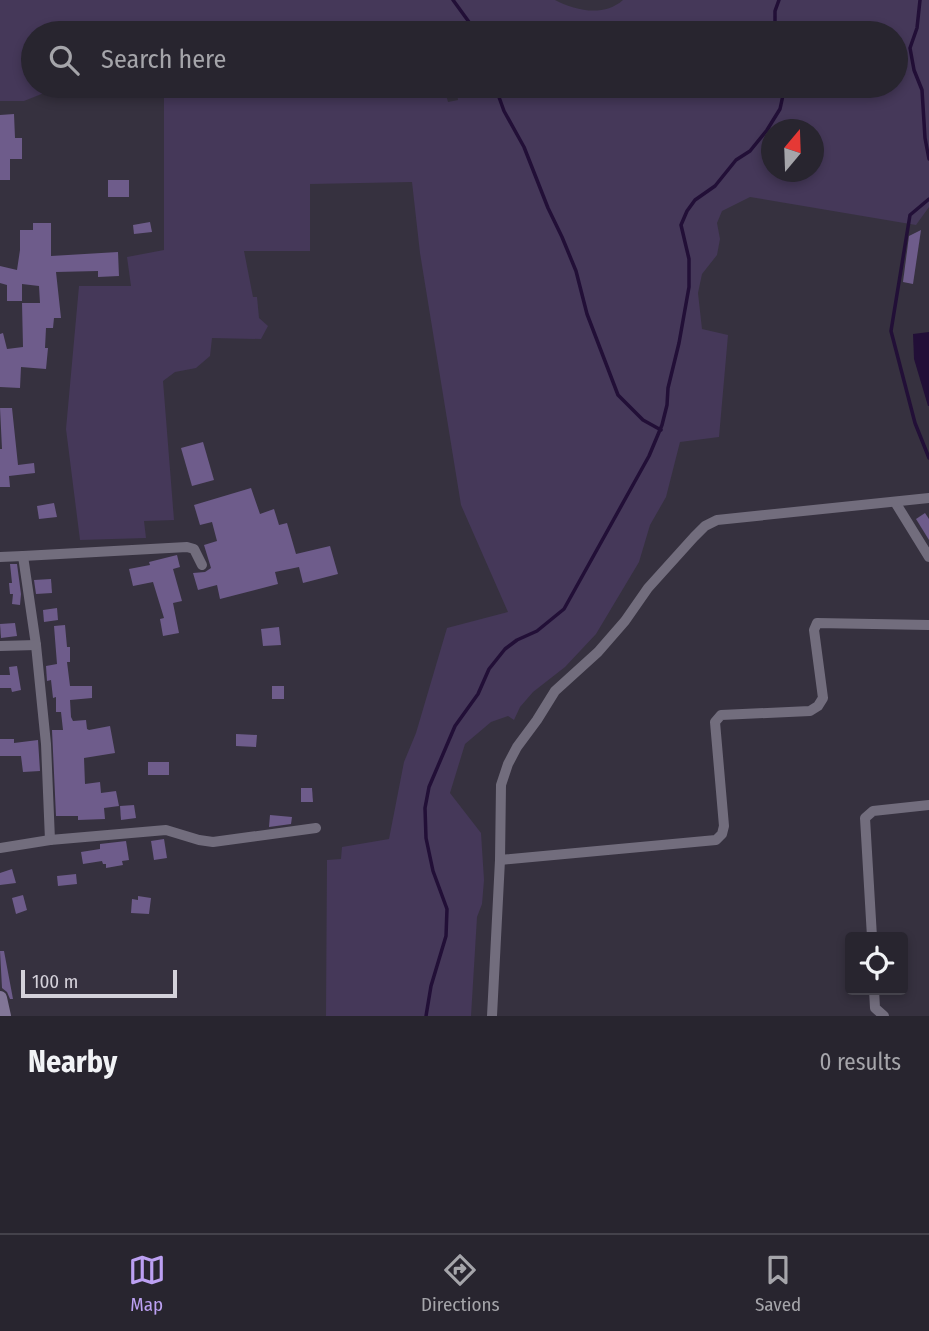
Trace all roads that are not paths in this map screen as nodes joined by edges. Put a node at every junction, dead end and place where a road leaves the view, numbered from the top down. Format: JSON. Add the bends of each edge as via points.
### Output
{"nodes":[{"id":1,"x":929,"y":498,"type":"edge"},
{"id":2,"x":895,"y":502,"type":"junction"},
{"id":3,"x":23,"y":556,"type":"junction"},
{"id":4,"x":0,"y":557,"type":"edge"},
{"id":5,"x":929,"y":557,"type":"edge"},
{"id":6,"x":202,"y":565,"type":"dead end"},
{"id":7,"x":929,"y":625,"type":"edge"},
{"id":8,"x":36,"y":645,"type":"junction"},
{"id":9,"x":0,"y":646,"type":"edge"},
{"id":10,"x":929,"y":805,"type":"edge"},
{"id":11,"x":316,"y":828,"type":"dead end"},
{"id":12,"x":50,"y":840,"type":"junction"},
{"id":13,"x":0,"y":848,"type":"edge"},
{"id":14,"x":500,"y":860,"type":"junction"},
{"id":15,"x":872,"y":932,"type":"edge"},
{"id":16,"x":874,"y":995,"type":"edge"},
{"id":17,"x":0,"y":998,"type":"edge"},
{"id":18,"x":4,"y":1016,"type":"edge"},
{"id":19,"x":492,"y":1016,"type":"edge"},
{"id":20,"x":884,"y":1016,"type":"edge"}],
"edges":[{"from":1,"to":2,"type":"street"},
{"from":2,"to":5,"type":"street"},
{"from":2,"to":14,"type":"street","via":[[717,520],[705,526],[648,587],[616,633],[555,691],[517,747],[501,785]]},
{"from":3,"to":4,"type":"street"},
{"from":3,"to":6,"type":"street","via":[[187,547],[194,549]]},
{"from":3,"to":8,"type":"street"},
{"from":7,"to":14,"type":"street","via":[[817,623],[814,630],[823,698],[818,706],[810,711],[717,718],[724,826],[716,840]]},
{"from":8,"to":9,"type":"street"},
{"from":8,"to":12,"type":"street"},
{"from":10,"to":15,"type":"street","via":[[873,811],[866,818]]},
{"from":11,"to":12,"type":"street","via":[[214,842],[166,830]]},
{"from":12,"to":13,"type":"street"},
{"from":14,"to":19,"type":"street"},
{"from":16,"to":20,"type":"street","via":[[875,1008]]},
{"from":17,"to":18,"type":"street"}]}
